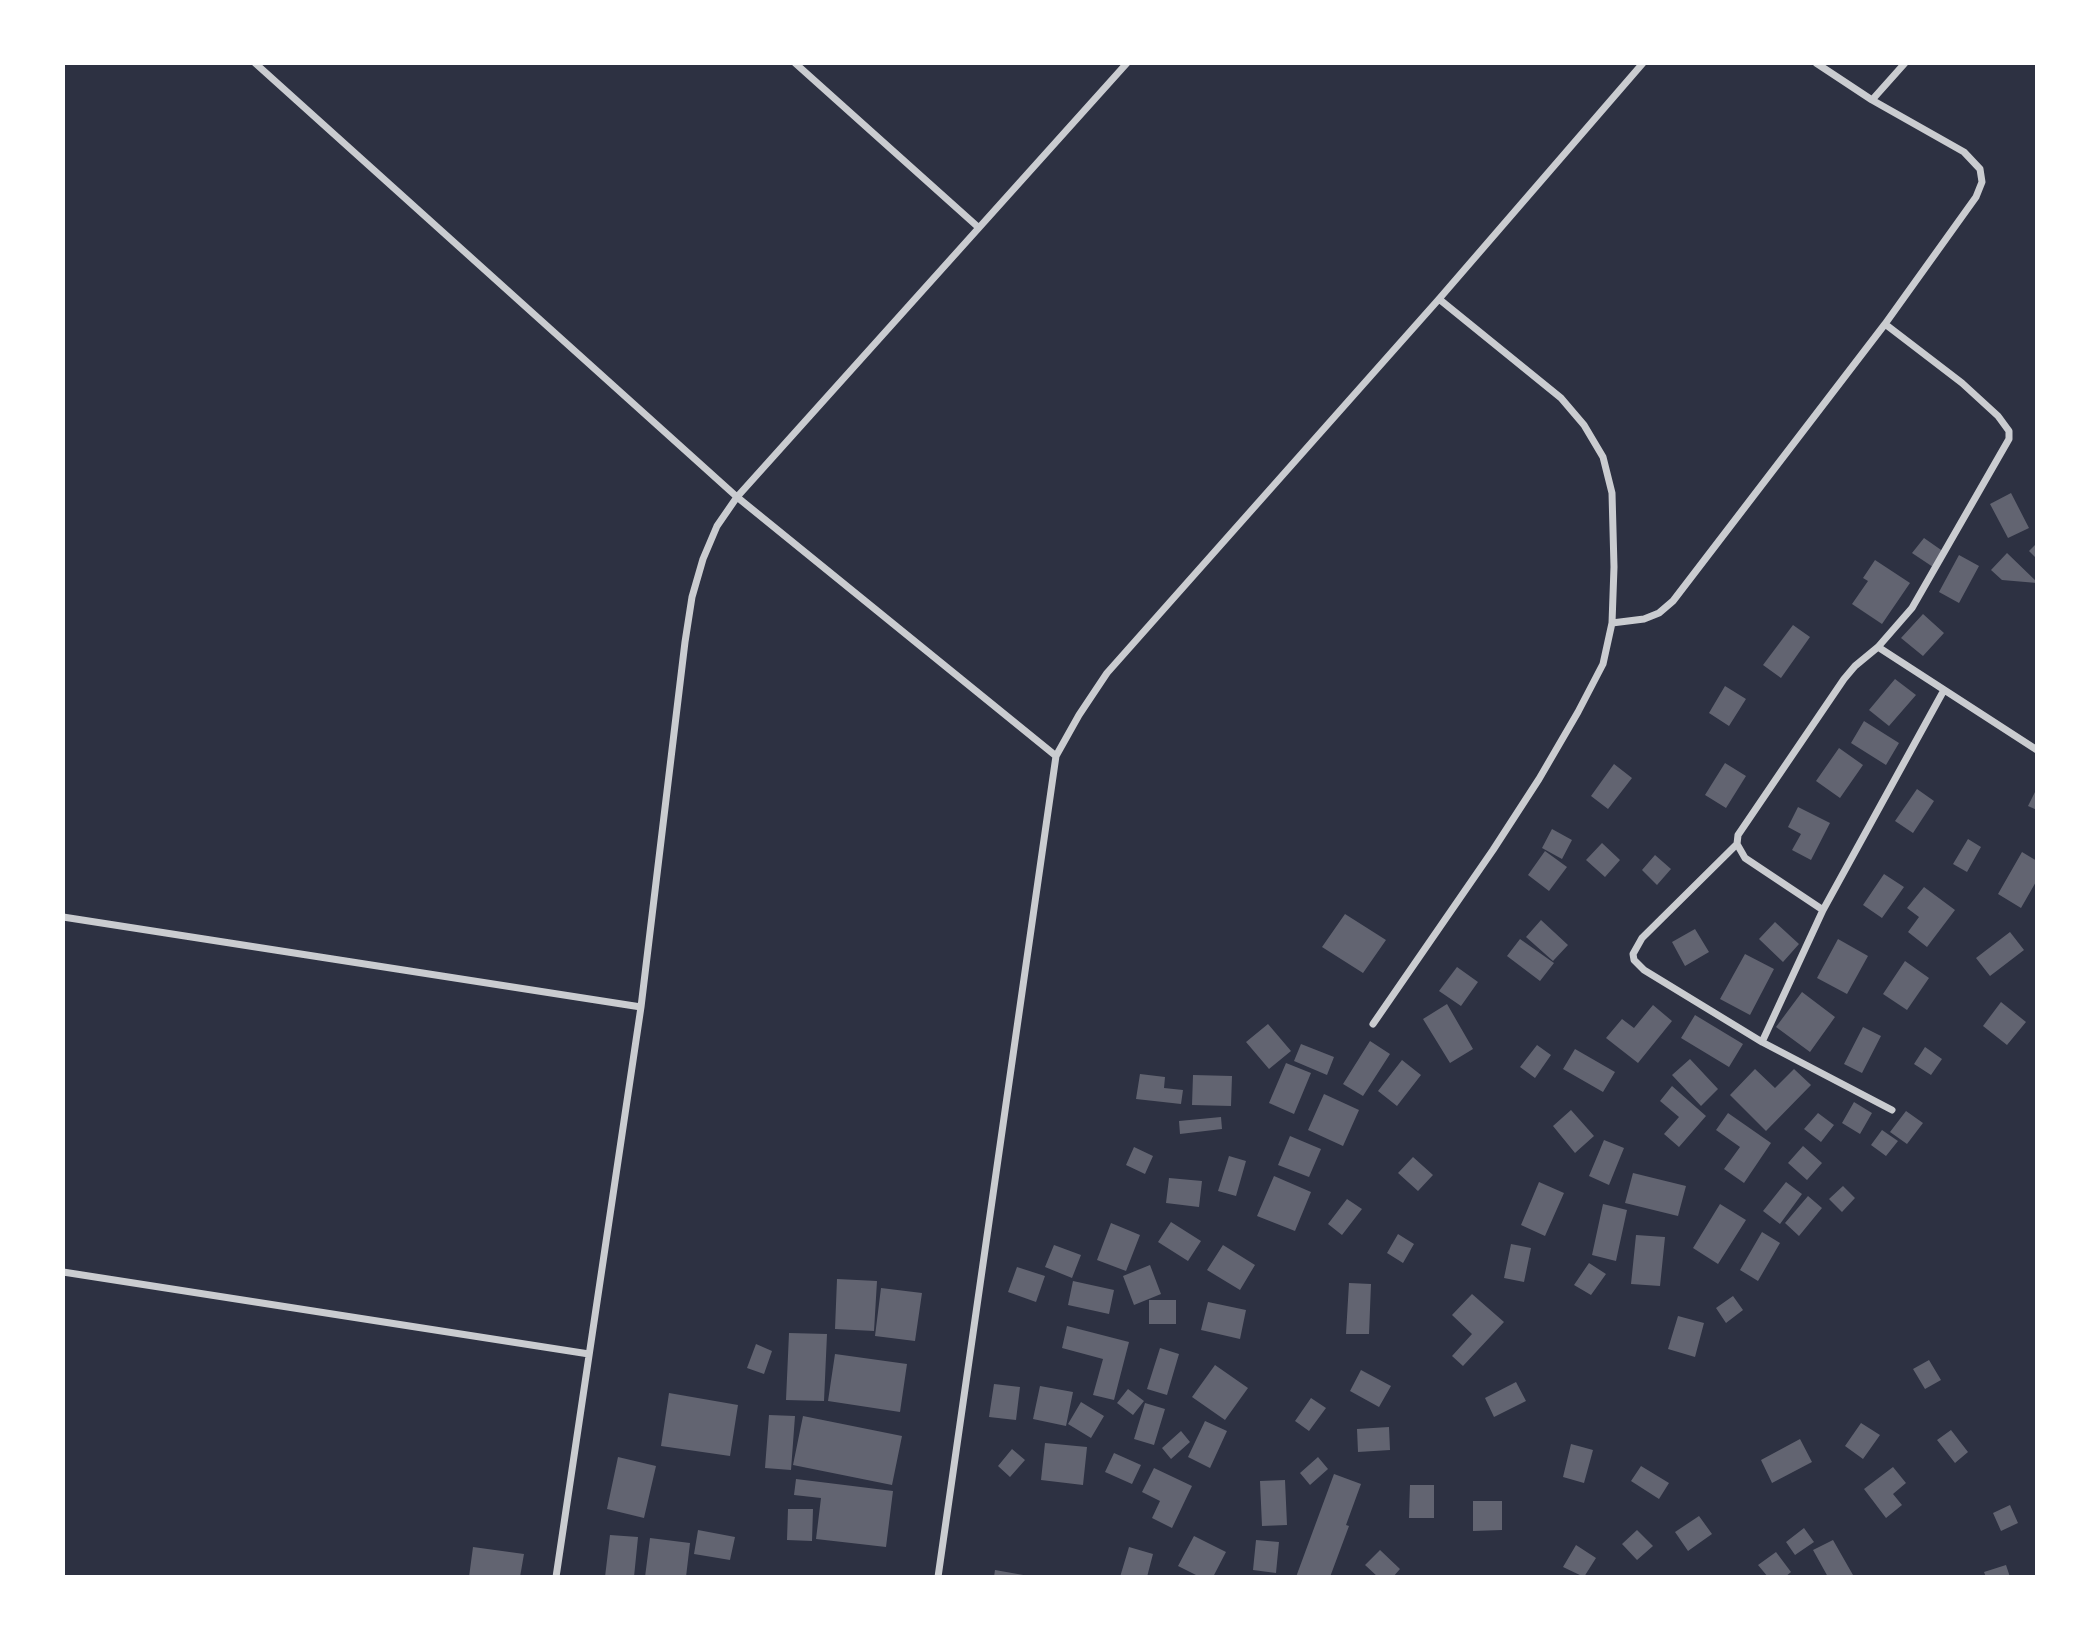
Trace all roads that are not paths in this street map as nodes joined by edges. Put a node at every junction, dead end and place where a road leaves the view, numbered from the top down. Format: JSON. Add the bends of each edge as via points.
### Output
{"nodes":[{"id":1,"x":255,"y":63,"type":"edge"},
{"id":2,"x":795,"y":63,"type":"edge"},
{"id":3,"x":1127,"y":63,"type":"edge"},
{"id":4,"x":1643,"y":63,"type":"edge"},
{"id":5,"x":1816,"y":63,"type":"edge"},
{"id":6,"x":1905,"y":63,"type":"edge"},
{"id":7,"x":1872,"y":100,"type":"junction"},
{"id":8,"x":978,"y":227,"type":"junction"},
{"id":9,"x":1439,"y":299,"type":"junction"},
{"id":10,"x":1885,"y":324,"type":"junction"},
{"id":11,"x":737,"y":496,"type":"junction"},
{"id":12,"x":1612,"y":623,"type":"junction"},
{"id":13,"x":1878,"y":647,"type":"junction"},
{"id":14,"x":1944,"y":690,"type":"junction"},
{"id":15,"x":2037,"y":750,"type":"edge"},
{"id":16,"x":1056,"y":756,"type":"junction"},
{"id":17,"x":1737,"y":844,"type":"junction"},
{"id":18,"x":1823,"y":910,"type":"junction"},
{"id":19,"x":63,"y":917,"type":"edge"},
{"id":20,"x":641,"y":1007,"type":"junction"},
{"id":21,"x":1373,"y":1024,"type":"dead end"},
{"id":22,"x":1762,"y":1042,"type":"junction"},
{"id":23,"x":1892,"y":1110,"type":"dead end"},
{"id":24,"x":63,"y":1272,"type":"edge"},
{"id":25,"x":589,"y":1354,"type":"junction"},
{"id":26,"x":556,"y":1577,"type":"edge"},
{"id":27,"x":938,"y":1577,"type":"edge"}],
"edges":[{"from":1,"to":11,"type":"street"},
{"from":2,"to":8,"type":"street"},
{"from":3,"to":8,"type":"street"},
{"from":4,"to":9,"type":"street"},
{"from":5,"to":7,"type":"street"},
{"from":6,"to":7,"type":"street"},
{"from":7,"to":10,"type":"street","via":[[1964,152],[1980,169],[1982,182],[1976,197]]},
{"from":8,"to":11,"type":"street"},
{"from":9,"to":12,"type":"street","via":[[1561,398],[1603,457],[1612,493]]},
{"from":9,"to":16,"type":"street","via":[[1107,673]]},
{"from":10,"to":12,"type":"street","via":[[1673,601],[1644,619]]},
{"from":10,"to":13,"type":"street","via":[[1962,383],[2009,431],[2005,448],[1912,608]]},
{"from":11,"to":16,"type":"street"},
{"from":11,"to":20,"type":"street","via":[[717,526],[692,597]]},
{"from":12,"to":21,"type":"street","via":[[1603,664],[1539,779]]},
{"from":13,"to":14,"type":"street"},
{"from":13,"to":17,"type":"street","via":[[1844,679],[1744,823]]},
{"from":14,"to":15,"type":"street"},
{"from":14,"to":18,"type":"street"},
{"from":16,"to":27,"type":"street"},
{"from":17,"to":18,"type":"street","via":[[1745,858]]},
{"from":17,"to":22,"type":"street","via":[[1642,938],[1633,954],[1644,970]]},
{"from":18,"to":22,"type":"street"},
{"from":19,"to":20,"type":"street"},
{"from":20,"to":25,"type":"street"},
{"from":22,"to":23,"type":"street"},
{"from":24,"to":25,"type":"street"},
{"from":25,"to":26,"type":"street"}]}
